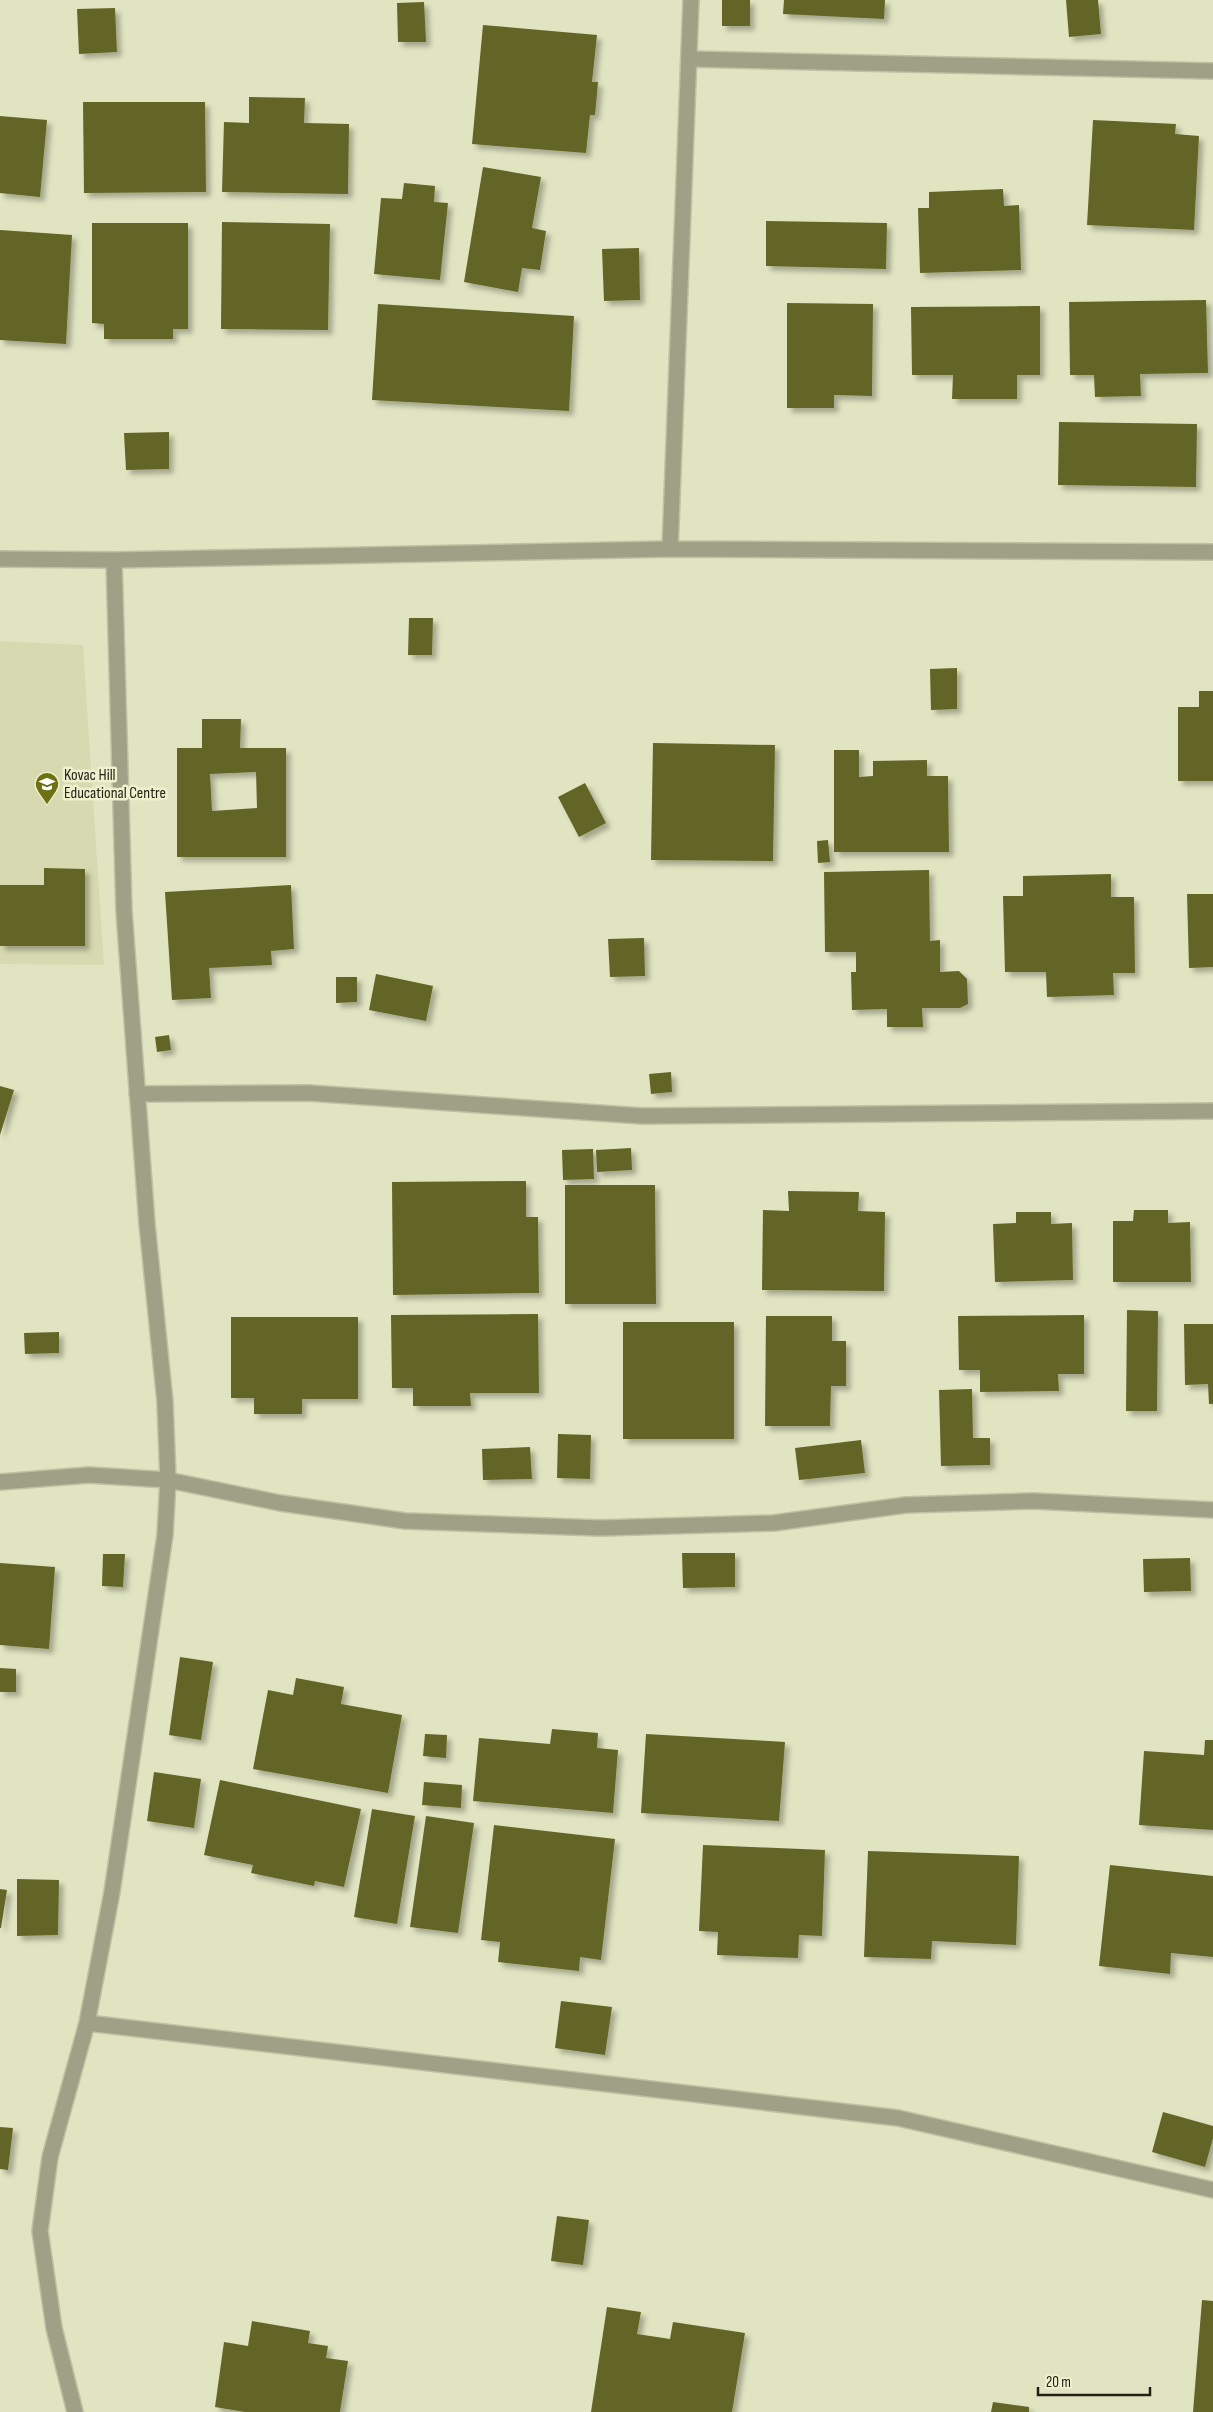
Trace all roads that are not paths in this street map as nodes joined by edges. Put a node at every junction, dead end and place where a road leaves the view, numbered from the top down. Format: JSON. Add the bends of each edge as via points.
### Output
{"nodes":[{"id":1,"x":691,"y":0,"type":"edge"},
{"id":2,"x":689,"y":59,"type":"junction"},
{"id":3,"x":1213,"y":71,"type":"edge"},
{"id":4,"x":670,"y":549,"type":"junction"},
{"id":5,"x":1213,"y":552,"type":"edge"},
{"id":6,"x":0,"y":559,"type":"edge"},
{"id":7,"x":114,"y":560,"type":"junction"},
{"id":8,"x":137,"y":1094,"type":"junction"},
{"id":9,"x":1213,"y":1111,"type":"edge"},
{"id":10,"x":168,"y":1480,"type":"junction"},
{"id":11,"x":0,"y":1482,"type":"edge"},
{"id":12,"x":1213,"y":1510,"type":"edge"},
{"id":13,"x":87,"y":2023,"type":"junction"},
{"id":14,"x":1213,"y":2190,"type":"edge"},
{"id":15,"x":75,"y":2412,"type":"edge"}],
"edges":[{"from":1,"to":2,"type":"street"},
{"from":2,"to":3,"type":"street"},
{"from":2,"to":4,"type":"street"},
{"from":4,"to":5,"type":"street"},
{"from":4,"to":7,"type":"street"},
{"from":6,"to":7,"type":"street"},
{"from":7,"to":8,"type":"street","via":[[124,911]]},
{"from":8,"to":9,"type":"street","via":[[309,1093],[642,1116]]},
{"from":8,"to":10,"type":"street","via":[[165,1402]]},
{"from":10,"to":11,"type":"street","via":[[89,1475]]},
{"from":10,"to":12,"type":"street","via":[[280,1503],[405,1521],[590,1527],[774,1523],[906,1505],[1024,1501]]},
{"from":10,"to":13,"type":"street","via":[[165,1535],[112,1892]]},
{"from":13,"to":14,"type":"street","via":[[898,2118]]},
{"from":13,"to":15,"type":"street","via":[[50,2157],[40,2231],[54,2328]]}]}
